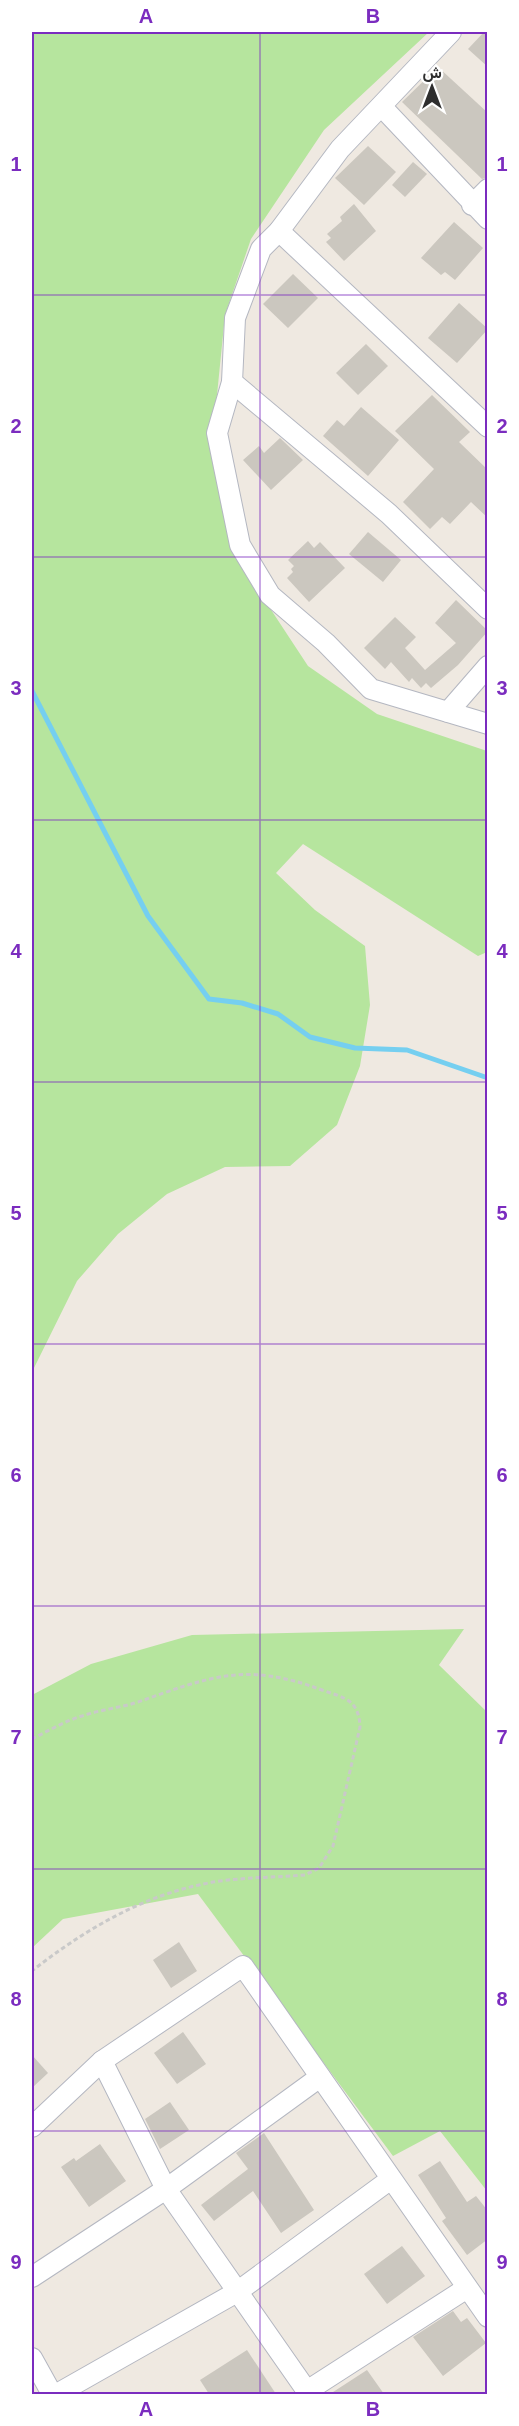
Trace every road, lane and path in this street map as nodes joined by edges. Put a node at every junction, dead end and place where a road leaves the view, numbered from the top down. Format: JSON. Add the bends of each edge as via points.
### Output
{"nodes":[{"id":1,"x":451,"y":32,"type":"edge"},
{"id":2,"x":382,"y":108,"type":"junction"},
{"id":3,"x":488,"y":189,"type":"edge"},
{"id":4,"x":472,"y":205,"type":"junction"},
{"id":5,"x":488,"y":219,"type":"edge"},
{"id":6,"x":279,"y":231,"type":"junction"},
{"id":7,"x":232,"y":382,"type":"junction"},
{"id":8,"x":488,"y":427,"type":"edge"},
{"id":9,"x":488,"y":609,"type":"edge"},
{"id":10,"x":488,"y":666,"type":"edge"},
{"id":11,"x":448,"y":712,"type":"junction"},
{"id":12,"x":488,"y":724,"type":"edge"},
{"id":13,"x":32,"y":1739,"type":"edge"},
{"id":14,"x":32,"y":1971,"type":"edge"},
{"id":15,"x":102,"y":2061,"type":"junction"},
{"id":16,"x":320,"y":2077,"type":"junction"},
{"id":17,"x":32,"y":2127,"type":"edge"},
{"id":18,"x":391,"y":2179,"type":"junction"},
{"id":19,"x":166,"y":2189,"type":"junction"},
{"id":20,"x":32,"y":2277,"type":"edge"},
{"id":21,"x":467,"y":2288,"type":"junction"},
{"id":22,"x":237,"y":2292,"type":"junction"},
{"id":23,"x":488,"y":2317,"type":"edge"},
{"id":24,"x":32,"y":2358,"type":"edge"},
{"id":25,"x":308,"y":2393,"type":"edge"},
{"id":26,"x":52,"y":2394,"type":"edge"},
{"id":27,"x":57,"y":2394,"type":"edge"}],
"edges":[{"from":1,"to":2,"type":"street"},
{"from":2,"to":4,"type":"street"},
{"from":2,"to":6,"type":"street","via":[[340,149]]},
{"from":3,"to":4,"type":"street"},
{"from":4,"to":5,"type":"street"},
{"from":6,"to":7,"type":"street","via":[[261,249],[235,318]]},
{"from":6,"to":8,"type":"street"},
{"from":7,"to":9,"type":"street","via":[[389,514]]},
{"from":7,"to":11,"type":"street","via":[[218,433],[226,485],[240,545],[270,595],[326,643],[371,689]]},
{"from":10,"to":11,"type":"street"},
{"from":11,"to":12,"type":"street"},
{"from":13,"to":14,"type":"path","via":[[81,1716],[236,1673],[289,1677],[350,1700],[359,1713],[360,1727],[333,1845],[319,1868],[304,1875],[199,1884],[144,1902],[57,1951]]},
{"from":15,"to":16,"type":"street","via":[[243,1966]]},
{"from":15,"to":17,"type":"street"},
{"from":15,"to":19,"type":"street"},
{"from":16,"to":18,"type":"street"},
{"from":16,"to":19,"type":"street"},
{"from":18,"to":21,"type":"street"},
{"from":18,"to":22,"type":"street"},
{"from":19,"to":20,"type":"street"},
{"from":19,"to":22,"type":"street"},
{"from":21,"to":23,"type":"street"},
{"from":21,"to":25,"type":"street"},
{"from":22,"to":25,"type":"street"},
{"from":22,"to":27,"type":"street"},
{"from":24,"to":26,"type":"street"}]}
